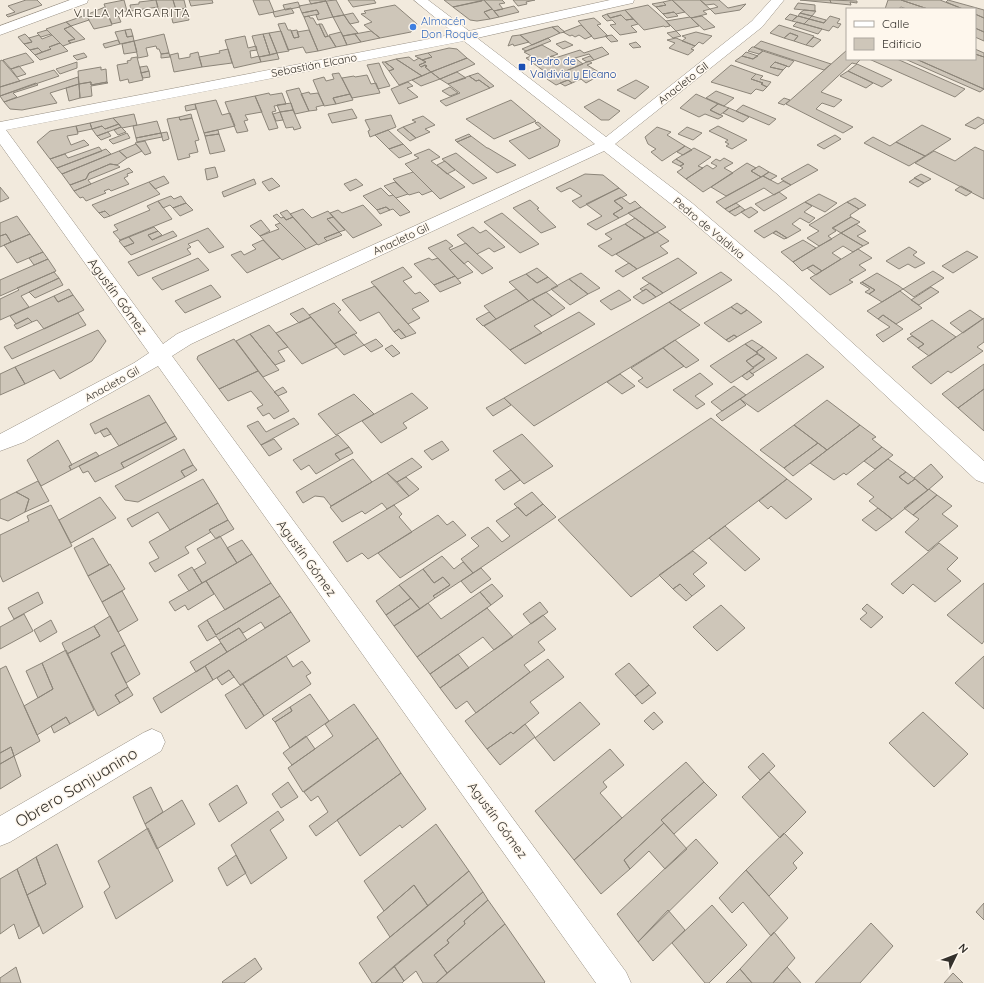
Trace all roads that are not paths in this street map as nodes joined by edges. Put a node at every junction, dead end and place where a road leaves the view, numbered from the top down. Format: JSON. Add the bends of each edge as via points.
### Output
{"nodes":[{"id":1,"x":82,"y":0,"type":"edge"},
{"id":2,"x":420,"y":0,"type":"edge"},
{"id":3,"x":628,"y":0,"type":"edge"},
{"id":4,"x":778,"y":0,"type":"edge"},
{"id":5,"x":0,"y":31,"type":"edge"},
{"id":6,"x":466,"y":36,"type":"junction"},
{"id":7,"x":0,"y":127,"type":"edge"},
{"id":8,"x":0,"y":133,"type":"edge"},
{"id":9,"x":605,"y":144,"type":"junction"},
{"id":10,"x":160,"y":355,"type":"junction"},
{"id":11,"x":0,"y":443,"type":"edge"},
{"id":12,"x":984,"y":474,"type":"edge"},
{"id":13,"x":152,"y":742,"type":"dead end"},
{"id":14,"x":0,"y":832,"type":"edge"},
{"id":15,"x":615,"y":983,"type":"edge"}],
"edges":[{"from":1,"to":5,"type":"street"},
{"from":2,"to":6,"type":"street","name":"Pedro de Valdivia"},
{"from":3,"to":6,"type":"street","name":"Sebastián Elcano"},
{"from":4,"to":9,"type":"street","name":"Anacleto Gil","via":[[757,24]]},
{"from":6,"to":7,"type":"street","name":"Sebastián Elcano"},
{"from":6,"to":9,"type":"street","name":"Pedro de Valdivia"},
{"from":8,"to":10,"type":"street","name":"Agustín Gómez"},
{"from":9,"to":10,"type":"street","name":"Anacleto Gil","via":[[184,339]]},
{"from":9,"to":12,"type":"street","name":"Pedro de Valdivia","via":[[686,207],[782,289]]},
{"from":10,"to":11,"type":"street","name":"Anacleto Gil","via":[[141,368]]},
{"from":10,"to":15,"type":"street","name":"Agustín Gómez"},
{"from":13,"to":14,"type":"street","name":"Obrero Sanjuanino"}]}
